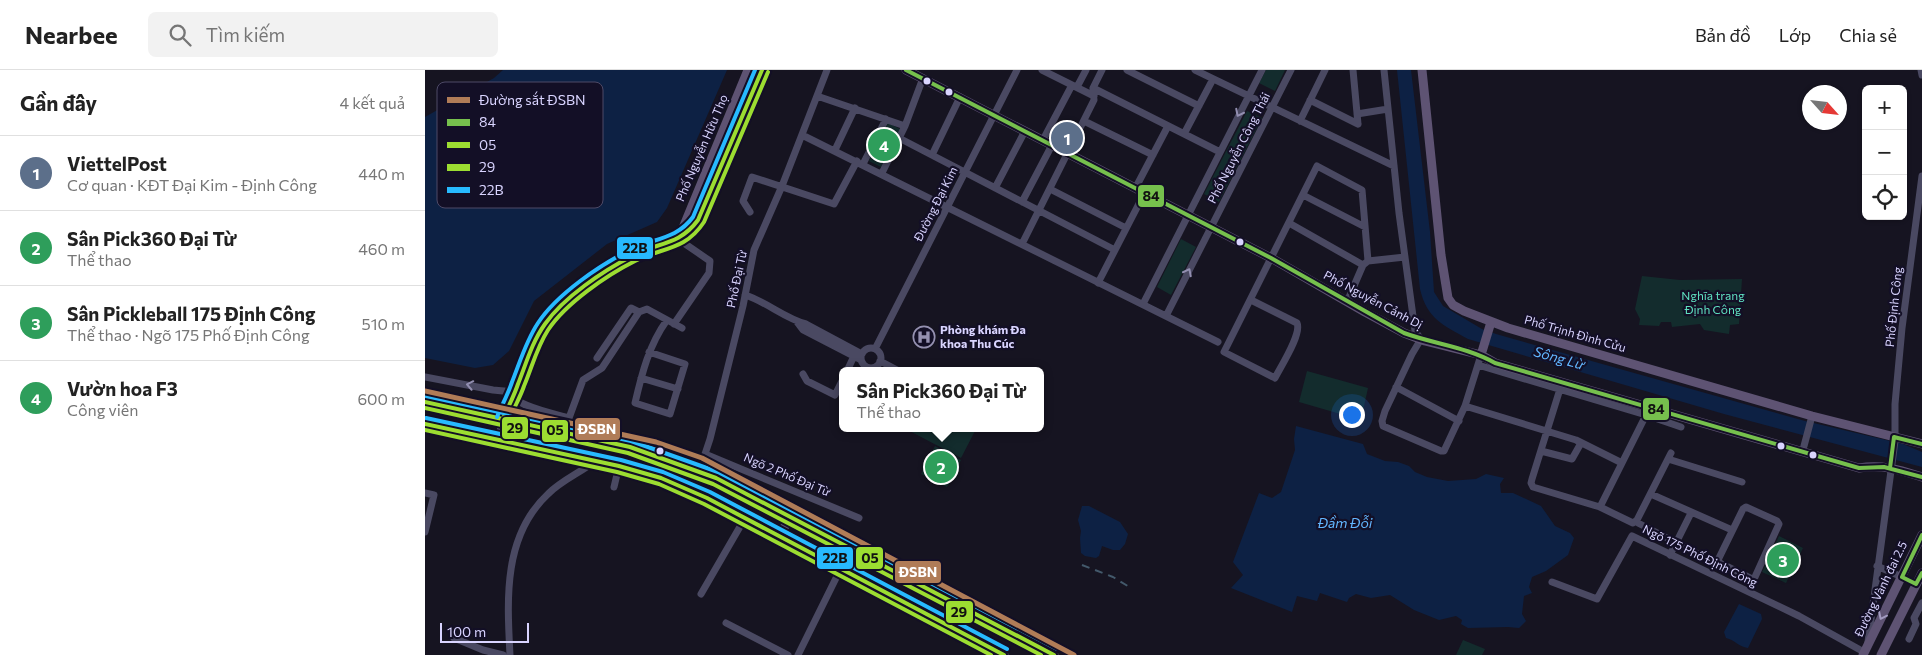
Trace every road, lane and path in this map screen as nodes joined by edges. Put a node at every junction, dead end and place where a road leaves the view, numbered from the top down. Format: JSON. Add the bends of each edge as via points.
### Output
{"nodes":[{"id":1,"x":749,"y":70,"type":"edge"},
{"id":2,"x":762,"y":70,"type":"edge"},
{"id":3,"x":827,"y":70,"type":"edge"},
{"id":4,"x":906,"y":70,"type":"edge"},
{"id":5,"x":1017,"y":70,"type":"edge"},
{"id":6,"x":1043,"y":70,"type":"edge"},
{"id":7,"x":1085,"y":70,"type":"edge"},
{"id":8,"x":1102,"y":70,"type":"edge"},
{"id":9,"x":1127,"y":70,"type":"edge"},
{"id":10,"x":1195,"y":70,"type":"edge"},
{"id":11,"x":1262,"y":70,"type":"edge"},
{"id":12,"x":1291,"y":70,"type":"edge"},
{"id":13,"x":1325,"y":70,"type":"edge"},
{"id":14,"x":1353,"y":70,"type":"edge"},
{"id":15,"x":1384,"y":70,"type":"edge"},
{"id":16,"x":1421,"y":70,"type":"edge"},
{"id":17,"x":1921,"y":70,"type":"edge"},
{"id":18,"x":1922,"y":75,"type":"edge"},
{"id":19,"x":923,"y":78,"type":"junction"},
{"id":20,"x":1213,"y":79,"type":"junction"},
{"id":21,"x":1075,"y":86,"type":"junction"},
{"id":22,"x":1093,"y":92,"type":"junction"},
{"id":23,"x":817,"y":96,"type":"junction"},
{"id":24,"x":1249,"y":96,"type":"junction"},
{"id":25,"x":960,"y":98,"type":"junction"},
{"id":26,"x":1310,"y":100,"type":"junction"},
{"id":27,"x":1199,"y":106,"type":"junction"},
{"id":28,"x":1272,"y":107,"type":"junction"},
{"id":29,"x":855,"y":108,"type":"junction"},
{"id":30,"x":1388,"y":110,"type":"junction"},
{"id":31,"x":1357,"y":114,"type":"junction"},
{"id":32,"x":994,"y":115,"type":"junction"},
{"id":33,"x":886,"y":119,"type":"junction"},
{"id":34,"x":1084,"y":121,"type":"junction"},
{"id":35,"x":1300,"y":121,"type":"junction"},
{"id":36,"x":905,"y":126,"type":"junction"},
{"id":37,"x":1168,"y":126,"type":"junction"},
{"id":38,"x":1025,"y":130,"type":"junction"},
{"id":39,"x":1185,"y":134,"type":"junction"},
{"id":40,"x":802,"y":135,"type":"junction"},
{"id":41,"x":899,"y":138,"type":"junction"},
{"id":42,"x":1043,"y":140,"type":"junction"},
{"id":43,"x":1052,"y":145,"type":"junction"},
{"id":44,"x":835,"y":150,"type":"junction"},
{"id":45,"x":1220,"y":152,"type":"junction"},
{"id":46,"x":1068,"y":153,"type":"junction"},
{"id":47,"x":932,"y":155,"type":"junction"},
{"id":48,"x":1153,"y":155,"type":"junction"},
{"id":49,"x":860,"y":163,"type":"junction"},
{"id":50,"x":1394,"y":166,"type":"junction"},
{"id":51,"x":965,"y":172,"type":"junction"},
{"id":52,"x":882,"y":173,"type":"junction"},
{"id":53,"x":1922,"y":176,"type":"edge"},
{"id":54,"x":782,"y":186,"type":"junction"},
{"id":55,"x":1136,"y":187,"type":"junction"},
{"id":56,"x":995,"y":188,"type":"junction"},
{"id":57,"x":1050,"y":189,"type":"junction"},
{"id":58,"x":1145,"y":192,"type":"junction"},
{"id":59,"x":1303,"y":195,"type":"junction"},
{"id":60,"x":1022,"y":202,"type":"junction"},
{"id":61,"x":947,"y":206,"type":"junction"},
{"id":62,"x":1039,"y":210,"type":"junction"},
{"id":63,"x":750,"y":212,"type":"dead end"},
{"id":64,"x":1188,"y":214,"type":"junction"},
{"id":65,"x":1289,"y":223,"type":"junction"},
{"id":66,"x":1211,"y":226,"type":"junction"},
{"id":67,"x":1365,"y":227,"type":"junction"},
{"id":68,"x":1126,"y":228,"type":"junction"},
{"id":69,"x":681,"y":238,"type":"junction"},
{"id":70,"x":1022,"y":244,"type":"junction"},
{"id":71,"x":1115,"y":250,"type":"junction"},
{"id":72,"x":1405,"y":257,"type":"junction"},
{"id":73,"x":1271,"y":258,"type":"junction"},
{"id":74,"x":1365,"y":263,"type":"junction"},
{"id":75,"x":1098,"y":283,"type":"junction"},
{"id":76,"x":745,"y":295,"type":"junction"},
{"id":77,"x":1251,"y":300,"type":"junction"},
{"id":78,"x":1347,"y":302,"type":"junction"},
{"id":79,"x":1143,"y":304,"type":"junction"},
{"id":80,"x":639,"y":312,"type":"junction"},
{"id":81,"x":1166,"y":316,"type":"junction"},
{"id":82,"x":671,"y":322,"type":"junction"},
{"id":83,"x":1490,"y":326,"type":"junction"},
{"id":84,"x":683,"y":328,"type":"dead end"},
{"id":85,"x":1421,"y":340,"type":"junction"},
{"id":86,"x":1217,"y":342,"type":"dead end"},
{"id":87,"x":875,"y":349,"type":"junction"},
{"id":88,"x":1482,"y":351,"type":"junction"},
{"id":89,"x":649,"y":352,"type":"junction"},
{"id":90,"x":859,"y":357,"type":"junction"},
{"id":91,"x":597,"y":358,"type":"dead end"},
{"id":92,"x":878,"y":364,"type":"junction"},
{"id":93,"x":1478,"y":365,"type":"junction"},
{"id":94,"x":850,"y":367,"type":"edge"},
{"id":95,"x":881,"y":367,"type":"edge"},
{"id":96,"x":887,"y":367,"type":"edge"},
{"id":97,"x":803,"y":374,"type":"dead end"},
{"id":98,"x":425,"y":377,"type":"edge"},
{"id":99,"x":641,"y":378,"type":"junction"},
{"id":100,"x":839,"y":387,"type":"edge"},
{"id":101,"x":1396,"y":387,"type":"junction"},
{"id":102,"x":677,"y":389,"type":"junction"},
{"id":103,"x":1560,"y":390,"type":"junction"},
{"id":104,"x":514,"y":394,"type":"junction"},
{"id":105,"x":425,"y":402,"type":"edge"},
{"id":106,"x":1465,"y":406,"type":"junction"},
{"id":107,"x":1645,"y":416,"type":"junction"},
{"id":108,"x":1811,"y":418,"type":"junction"},
{"id":109,"x":503,"y":419,"type":"junction"},
{"id":110,"x":1459,"y":421,"type":"junction"},
{"id":111,"x":425,"y":424,"type":"edge"},
{"id":112,"x":1681,"y":427,"type":"dead end"},
{"id":113,"x":1547,"y":430,"type":"junction"},
{"id":114,"x":1895,"y":439,"type":"junction"},
{"id":115,"x":499,"y":440,"type":"junction"},
{"id":116,"x":1581,"y":443,"type":"junction"},
{"id":117,"x":1922,"y":444,"type":"edge"},
{"id":118,"x":1803,"y":446,"type":"junction"},
{"id":119,"x":1541,"y":451,"type":"junction"},
{"id":120,"x":705,"y":454,"type":"junction"},
{"id":121,"x":595,"y":461,"type":"junction"},
{"id":122,"x":1622,"y":463,"type":"junction"},
{"id":123,"x":1891,"y":464,"type":"junction"},
{"id":124,"x":619,"y":466,"type":"junction"},
{"id":125,"x":696,"y":470,"type":"junction"},
{"id":126,"x":1922,"y":477,"type":"edge"},
{"id":127,"x":1742,"y":482,"type":"dead end"},
{"id":128,"x":614,"y":487,"type":"dead end"},
{"id":129,"x":425,"y":493,"type":"edge"},
{"id":130,"x":1653,"y":495,"type":"dead end"},
{"id":131,"x":1600,"y":507,"type":"junction"},
{"id":132,"x":1691,"y":513,"type":"junction"},
{"id":133,"x":790,"y":516,"type":"junction"},
{"id":134,"x":745,"y":518,"type":"junction"},
{"id":135,"x":859,"y":518,"type":"dead end"},
{"id":136,"x":1637,"y":523,"type":"dead end"},
{"id":137,"x":1732,"y":530,"type":"junction"},
{"id":138,"x":425,"y":532,"type":"edge"},
{"id":139,"x":1922,"y":535,"type":"edge"},
{"id":140,"x":780,"y":536,"type":"junction"},
{"id":141,"x":1676,"y":543,"type":"junction"},
{"id":142,"x":1698,"y":554,"type":"dead end"},
{"id":143,"x":1671,"y":555,"type":"junction"},
{"id":144,"x":1877,"y":566,"type":"junction"},
{"id":145,"x":841,"y":568,"type":"junction"},
{"id":146,"x":1922,"y":573,"type":"edge"},
{"id":147,"x":1901,"y":577,"type":"junction"},
{"id":148,"x":1552,"y":582,"type":"dead end"},
{"id":149,"x":1919,"y":586,"type":"edge"},
{"id":150,"x":701,"y":594,"type":"dead end"},
{"id":151,"x":1922,"y":603,"type":"edge"},
{"id":152,"x":726,"y":623,"type":"dead end"},
{"id":153,"x":454,"y":638,"type":"dead end"},
{"id":154,"x":1909,"y":639,"type":"dead end"},
{"id":155,"x":1865,"y":651,"type":"edge"},
{"id":156,"x":503,"y":655,"type":"edge"},
{"id":157,"x":510,"y":655,"type":"edge"},
{"id":158,"x":788,"y":655,"type":"edge"},
{"id":159,"x":798,"y":655,"type":"edge"},
{"id":160,"x":1004,"y":655,"type":"edge"},
{"id":161,"x":1054,"y":655,"type":"edge"},
{"id":162,"x":1881,"y":655,"type":"edge"}],
"edges":[{"from":1,"to":69,"type":"main road","name":"Phố Nguyễn Hữu Thọ"},
{"from":2,"to":69,"type":"main road","name":"Phố Nguyễn Hữu Thọ","via":[[698,220],[691,232]]},
{"from":3,"to":23,"type":"street","name":"Phố Đại Từ"},
{"from":4,"to":19,"type":"main road","name":"Phố Nguyễn Cảnh Dị"},
{"from":5,"to":32,"type":"street","name":"Đường Đại Kim"},
{"from":6,"to":21,"type":"street"},
{"from":7,"to":21,"type":"street"},
{"from":8,"to":22,"type":"street"},
{"from":9,"to":27,"type":"street"},
{"from":10,"to":20,"type":"street"},
{"from":11,"to":24,"type":"street","name":"Phố Nguyễn Công Thái"},
{"from":12,"to":28,"type":"street","name":"Phố Nguyễn Công Thái"},
{"from":13,"to":26,"type":"street"},
{"from":14,"to":31,"type":"street"},
{"from":15,"to":30,"type":"street"},
{"from":16,"to":83,"type":"main road","name":"Phố Trịnh Đình Cửu","via":[[1448,298],[1453,305]]},
{"from":17,"to":18,"type":"street"},
{"from":19,"to":25,"type":"main road","name":"Phố Nguyễn Cảnh Dị"},
{"from":19,"to":36,"type":"street"},
{"from":20,"to":24,"type":"street"},
{"from":20,"to":27,"type":"street"},
{"from":21,"to":22,"type":"street"},
{"from":21,"to":42,"type":"street"},
{"from":22,"to":34,"type":"street","via":[[1094,100]]},
{"from":22,"to":37,"type":"street"},
{"from":23,"to":29,"type":"street"},
{"from":23,"to":40,"type":"street","name":"Phố Đại Từ"},
{"from":24,"to":28,"type":"street"},
{"from":24,"to":45,"type":"street","name":"Phố Nguyễn Công Thái","one_way":true},
{"from":25,"to":32,"type":"main road","name":"Phố Nguyễn Cảnh Dị"},
{"from":25,"to":47,"type":"street"},
{"from":26,"to":31,"type":"street","via":[[1358,124]]},
{"from":26,"to":35,"type":"street"},
{"from":27,"to":39,"type":"street"},
{"from":28,"to":35,"type":"street"},
{"from":28,"to":66,"type":"street","name":"Phố Nguyễn Công Thái"},
{"from":29,"to":33,"type":"street"},
{"from":29,"to":44,"type":"street"},
{"from":30,"to":31,"type":"street"},
{"from":30,"to":50,"type":"street"},
{"from":32,"to":38,"type":"main road","name":"Phố Nguyễn Cảnh Dị"},
{"from":32,"to":51,"type":"street","name":"Đường Đại Kim"},
{"from":33,"to":36,"type":"street"},
{"from":33,"to":49,"type":"street"},
{"from":34,"to":46,"type":"street"},
{"from":34,"to":48,"type":"street"},
{"from":35,"to":50,"type":"street"},
{"from":36,"to":41,"type":"street"},
{"from":37,"to":39,"type":"street"},
{"from":37,"to":48,"type":"street"},
{"from":38,"to":42,"type":"main road","name":"Phố Nguyễn Cảnh Dị"},
{"from":38,"to":56,"type":"street"},
{"from":39,"to":45,"type":"street"},
{"from":40,"to":44,"type":"street"},
{"from":40,"to":54,"type":"street","name":"Phố Đại Từ"},
{"from":41,"to":47,"type":"street"},
{"from":41,"to":52,"type":"street"},
{"from":42,"to":43,"type":"main road","name":"Phố Nguyễn Cảnh Dị"},
{"from":43,"to":46,"type":"main road","name":"Phố Nguyễn Cảnh Dị"},
{"from":43,"to":60,"type":"street"},
{"from":44,"to":49,"type":"street"},
{"from":45,"to":64,"type":"street","name":"Phố Nguyễn Công Thái"},
{"from":46,"to":55,"type":"main road","name":"Phố Nguyễn Cảnh Dị"},
{"from":46,"to":57,"type":"street"},
{"from":47,"to":51,"type":"street"},
{"from":48,"to":55,"type":"street"},
{"from":49,"to":52,"type":"street"},
{"from":49,"to":54,"type":"street","via":[[834,204]]},
{"from":50,"to":72,"type":"street"},
{"from":51,"to":56,"type":"street"},
{"from":51,"to":61,"type":"street","name":"Đường Đại Kim"},
{"from":52,"to":61,"type":"street"},
{"from":53,"to":114,"type":"street","name":"Phố Định Công","via":[[1902,328]]},
{"from":54,"to":63,"type":"street","via":[[751,177],[743,201]]},
{"from":54,"to":76,"type":"street","name":"Phố Đại Từ","via":[[754,250]]},
{"from":55,"to":58,"type":"main road","name":"Phố Nguyễn Cảnh Dị"},
{"from":56,"to":60,"type":"street"},
{"from":57,"to":62,"type":"street"},
{"from":57,"to":68,"type":"street"},
{"from":58,"to":64,"type":"main road","name":"Phố Nguyễn Cảnh Dị"},
{"from":58,"to":68,"type":"street"},
{"from":59,"to":65,"type":"street"},
{"from":59,"to":67,"type":"street"},
{"from":59,"to":67,"type":"street","via":[[1317,166],[1362,190]]},
{"from":60,"to":62,"type":"street"},
{"from":61,"to":70,"type":"street"},
{"from":61,"to":87,"type":"street","name":"Đường Đại Kim"},
{"from":62,"to":70,"type":"street"},
{"from":62,"to":71,"type":"street"},
{"from":64,"to":66,"type":"main road","name":"Phố Nguyễn Cảnh Dị"},
{"from":64,"to":79,"type":"street","name":"Phố Nguyễn Công Thái"},
{"from":65,"to":73,"type":"street"},
{"from":65,"to":74,"type":"street"},
{"from":66,"to":73,"type":"main road","name":"Phố Nguyễn Cảnh Dị"},
{"from":81,"to":66,"type":"street","name":"Phố Nguyễn Công Thái","one_way":true},
{"from":67,"to":74,"type":"street"},
{"from":68,"to":71,"type":"street"},
{"from":69,"to":82,"type":"street","via":[[710,261],[710,266],[702,284]]},
{"from":69,"to":104,"type":"main road","via":[[634,254],[558,309],[535,342]]},
{"from":70,"to":75,"type":"street"},
{"from":71,"to":75,"type":"street"},
{"from":72,"to":74,"type":"street"},
{"from":72,"to":85,"type":"street","via":[[1415,331]]},
{"from":73,"to":77,"type":"street"},
{"from":73,"to":78,"type":"main road","name":"Phố Nguyễn Cảnh Dị"},
{"from":74,"to":78,"type":"street"},
{"from":75,"to":79,"type":"street"},
{"from":76,"to":90,"type":"street","via":[[796,321],[803,330]]},
{"from":76,"to":120,"type":"street","name":"Phố Đại Từ"},
{"from":77,"to":77,"type":"street","via":[[1224,352],[1275,378],[1299,330],[1298,325]]},
{"from":78,"to":85,"type":"main road","name":"Phố Nguyễn Cảnh Dị"},
{"from":79,"to":81,"type":"street"},
{"from":80,"to":82,"type":"street","via":[[647,309]]},
{"from":80,"to":91,"type":"street","via":[[631,308]]},
{"from":80,"to":104,"type":"street","via":[[602,368],[583,380],[569,418],[539,410],[517,400]]},
{"from":81,"to":86,"type":"street"},
{"from":82,"to":84,"type":"street"},
{"from":82,"to":89,"type":"street","via":[[659,331]]},
{"from":83,"to":88,"type":"main road"},
{"from":83,"to":108,"type":"main road","name":"Phố Trịnh Đình Cửu"},
{"from":85,"to":88,"type":"main road","name":"Phố Nguyễn Cảnh Dị"},
{"from":85,"to":101,"type":"street"},
{"from":87,"to":90,"type":"street","via":[[869,349]]},
{"from":87,"to":92,"type":"street","via":[[880,356]]},
{"from":88,"to":93,"type":"street"},
{"from":88,"to":118,"type":"main road","name":"Phố Nguyễn Cảnh Dị","via":[[1495,363]]},
{"from":89,"to":99,"type":"street"},
{"from":89,"to":102,"type":"street","via":[[685,364]]},
{"from":90,"to":92,"type":"street","via":[[867,367]]},
{"from":90,"to":94,"type":"street"},
{"from":92,"to":95,"type":"street"},
{"from":92,"to":96,"type":"street"},
{"from":93,"to":103,"type":"street"},
{"from":93,"to":106,"type":"street"},
{"from":97,"to":100,"type":"street","via":[[807,381],[835,395]]},
{"from":104,"to":98,"type":"street","one_way":true},
{"from":99,"to":102,"type":"street"},
{"from":99,"to":102,"type":"street","via":[[635,403],[671,414]]},
{"from":101,"to":110,"type":"street"},
{"from":101,"to":110,"type":"street","via":[[1382,421],[1388,430],[1444,451]]},
{"from":103,"to":107,"type":"street"},
{"from":103,"to":113,"type":"street"},
{"from":104,"to":109,"type":"main road"},
{"from":105,"to":109,"type":"main road"},
{"from":106,"to":110,"type":"street"},
{"from":106,"to":113,"type":"street"},
{"from":107,"to":112,"type":"street"},
{"from":107,"to":122,"type":"street"},
{"from":108,"to":114,"type":"main road","name":"Phố Trịnh Đình Cửu"},
{"from":108,"to":118,"type":"street"},
{"from":109,"to":115,"type":"main road"},
{"from":109,"to":125,"type":"main road","via":[[630,447]]},
{"from":111,"to":115,"type":"main road"},
{"from":113,"to":116,"type":"street"},
{"from":113,"to":119,"type":"street"},
{"from":114,"to":117,"type":"main road","name":"Phố Trịnh Đình Cửu"},
{"from":114,"to":123,"type":"street","name":"Phố Định Công"},
{"from":115,"to":121,"type":"main road"},
{"from":116,"to":119,"type":"street","via":[[1572,459]]},
{"from":116,"to":122,"type":"street"},
{"from":118,"to":123,"type":"main road","name":"Phố Nguyễn Cảnh Dị","via":[[1859,468]]},
{"from":119,"to":131,"type":"street","via":[[1531,483],[1533,487]]},
{"from":120,"to":125,"type":"street","name":"Phố Đại Từ"},
{"from":120,"to":135,"type":"street","name":"Ngõ 2 Phố Đại Từ"},
{"from":121,"to":124,"type":"main road"},
{"from":121,"to":157,"type":"street","via":[[547,494],[520,537],[508,585]]},
{"from":122,"to":131,"type":"street"},
{"from":123,"to":126,"type":"main road","name":"Phố Nguyễn Cảnh Dị"},
{"from":123,"to":144,"type":"street"},
{"from":124,"to":128,"type":"street"},
{"from":124,"to":134,"type":"main road","via":[[661,478]]},
{"from":125,"to":133,"type":"main road"},
{"from":127,"to":131,"type":"street","via":[[1670,456],[1633,523]]},
{"from":129,"to":138,"type":"street","via":[[434,495]]},
{"from":130,"to":132,"type":"street"},
{"from":132,"to":137,"type":"street"},
{"from":132,"to":141,"type":"street"},
{"from":133,"to":140,"type":"main road"},
{"from":133,"to":161,"type":"main road"},
{"from":134,"to":140,"type":"main road"},
{"from":134,"to":150,"type":"street"},
{"from":136,"to":141,"type":"street"},
{"from":137,"to":137,"type":"street","via":[[1719,562],[1754,578],[1779,522],[1746,507]]},
{"from":139,"to":147,"type":"main road","name":"Đường Vành đai 2.5"},
{"from":140,"to":145,"type":"main road"},
{"from":141,"to":142,"type":"street"},
{"from":141,"to":143,"type":"street"},
{"from":143,"to":148,"type":"street","name":"Ngõ 175 Phố Định Công","via":[[1632,536],[1597,599]]},
{"from":143,"to":155,"type":"street","name":"Ngõ 175 Phố Định Công"},
{"from":144,"to":147,"type":"street"},
{"from":144,"to":155,"type":"street"},
{"from":145,"to":159,"type":"street"},
{"from":145,"to":160,"type":"main road"},
{"from":146,"to":149,"type":"main road"},
{"from":147,"to":149,"type":"main road"},
{"from":147,"to":155,"type":"main road","name":"Đường Vành đai 2.5","one_way":true},
{"from":149,"to":162,"type":"main road"},
{"from":151,"to":154,"type":"street"},
{"from":152,"to":158,"type":"street"},
{"from":153,"to":156,"type":"street"}]}
